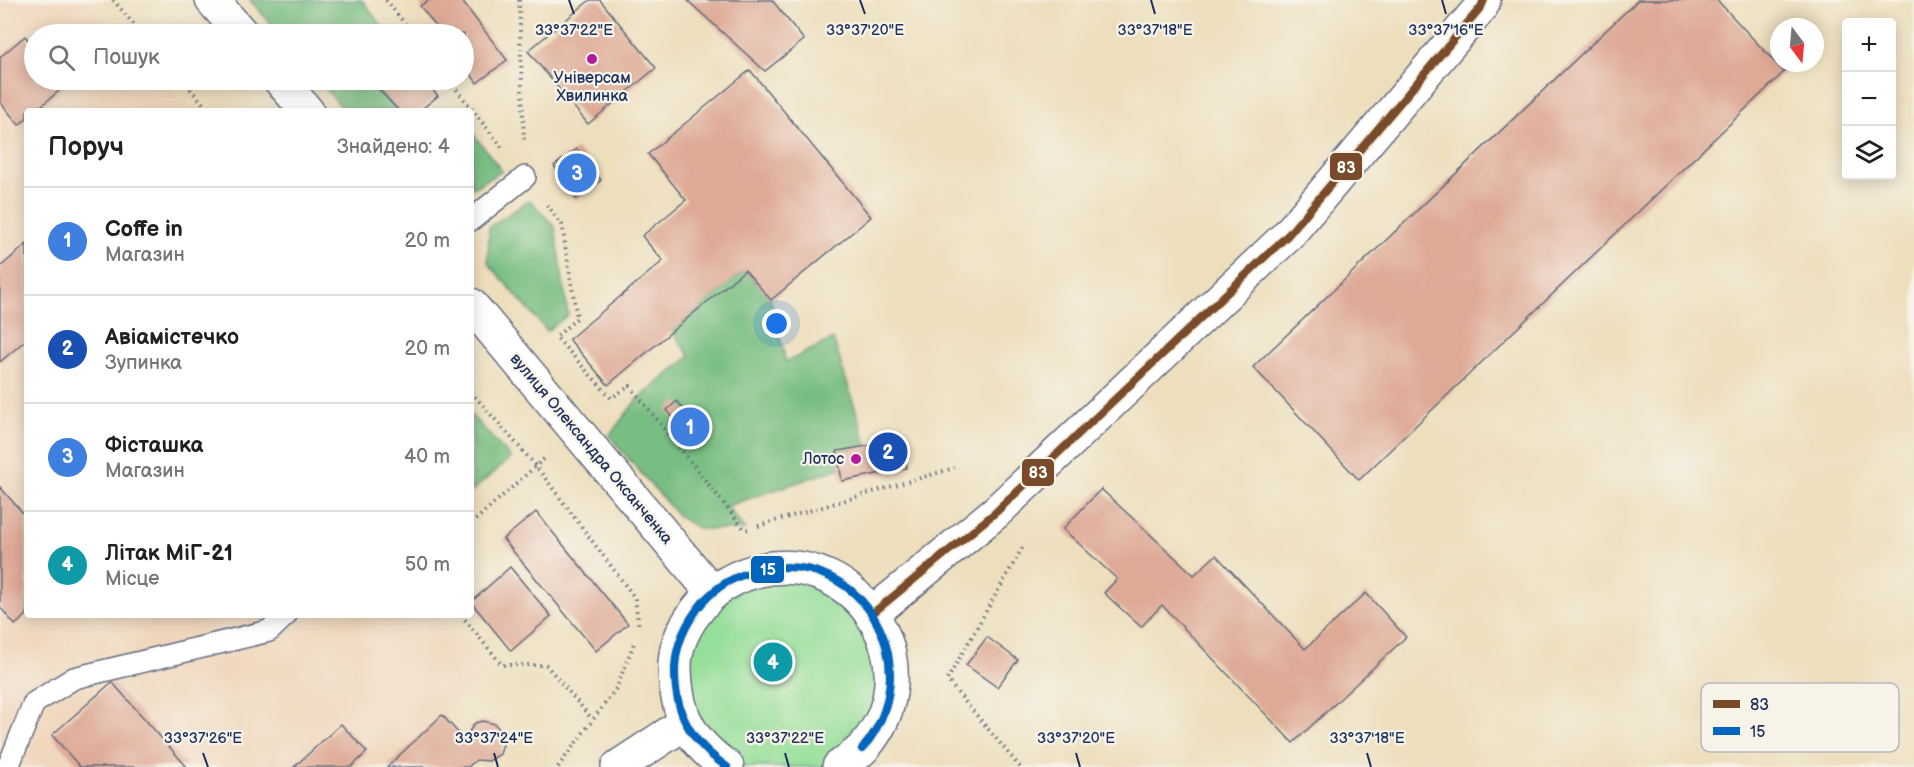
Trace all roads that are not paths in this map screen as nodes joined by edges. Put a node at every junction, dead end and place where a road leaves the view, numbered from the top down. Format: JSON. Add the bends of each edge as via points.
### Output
{"nodes":[{"id":1,"x":212,"y":0,"type":"edge"},
{"id":2,"x":1484,"y":0,"type":"edge"},
{"id":3,"x":233,"y":24,"type":"edge"},
{"id":4,"x":289,"y":90,"type":"edge"},
{"id":5,"x":304,"y":108,"type":"edge"},
{"id":6,"x":525,"y":177,"type":"road end"},
{"id":7,"x":474,"y":218,"type":"edge"},
{"id":8,"x":474,"y":309,"type":"edge"},
{"id":9,"x":712,"y":592,"type":"junction"},
{"id":10,"x":873,"y":613,"type":"junction"},
{"id":11,"x":283,"y":618,"type":"edge"},
{"id":12,"x":685,"y":723,"type":"junction"},
{"id":13,"x":859,"y":760,"type":"edge"},
{"id":14,"x":8,"y":767,"type":"edge"},
{"id":15,"x":618,"y":767,"type":"edge"},
{"id":16,"x":727,"y":767,"type":"edge"}],
"edges":[{"from":1,"to":3,"type":"street"},
{"from":2,"to":10,"type":"street","via":[[1288,235],[996,512]]},
{"from":4,"to":5,"type":"street"},
{"from":6,"to":7,"type":"lane"},
{"from":8,"to":9,"type":"street","name":"вулиця Олександра Оксанченка"},
{"from":9,"to":10,"type":"street","via":[[743,573],[779,566],[797,568],[815,571],[848,587]]},
{"from":9,"to":12,"type":"street","via":[[688,620],[676,654],[675,690]]},
{"from":10,"to":13,"type":"street","via":[[888,646],[892,682],[883,717]]},
{"from":11,"to":14,"type":"lane","via":[[269,631],[74,678],[34,703]]},
{"from":12,"to":15,"type":"street"},
{"from":12,"to":16,"type":"street","via":[[706,752]]}]}
